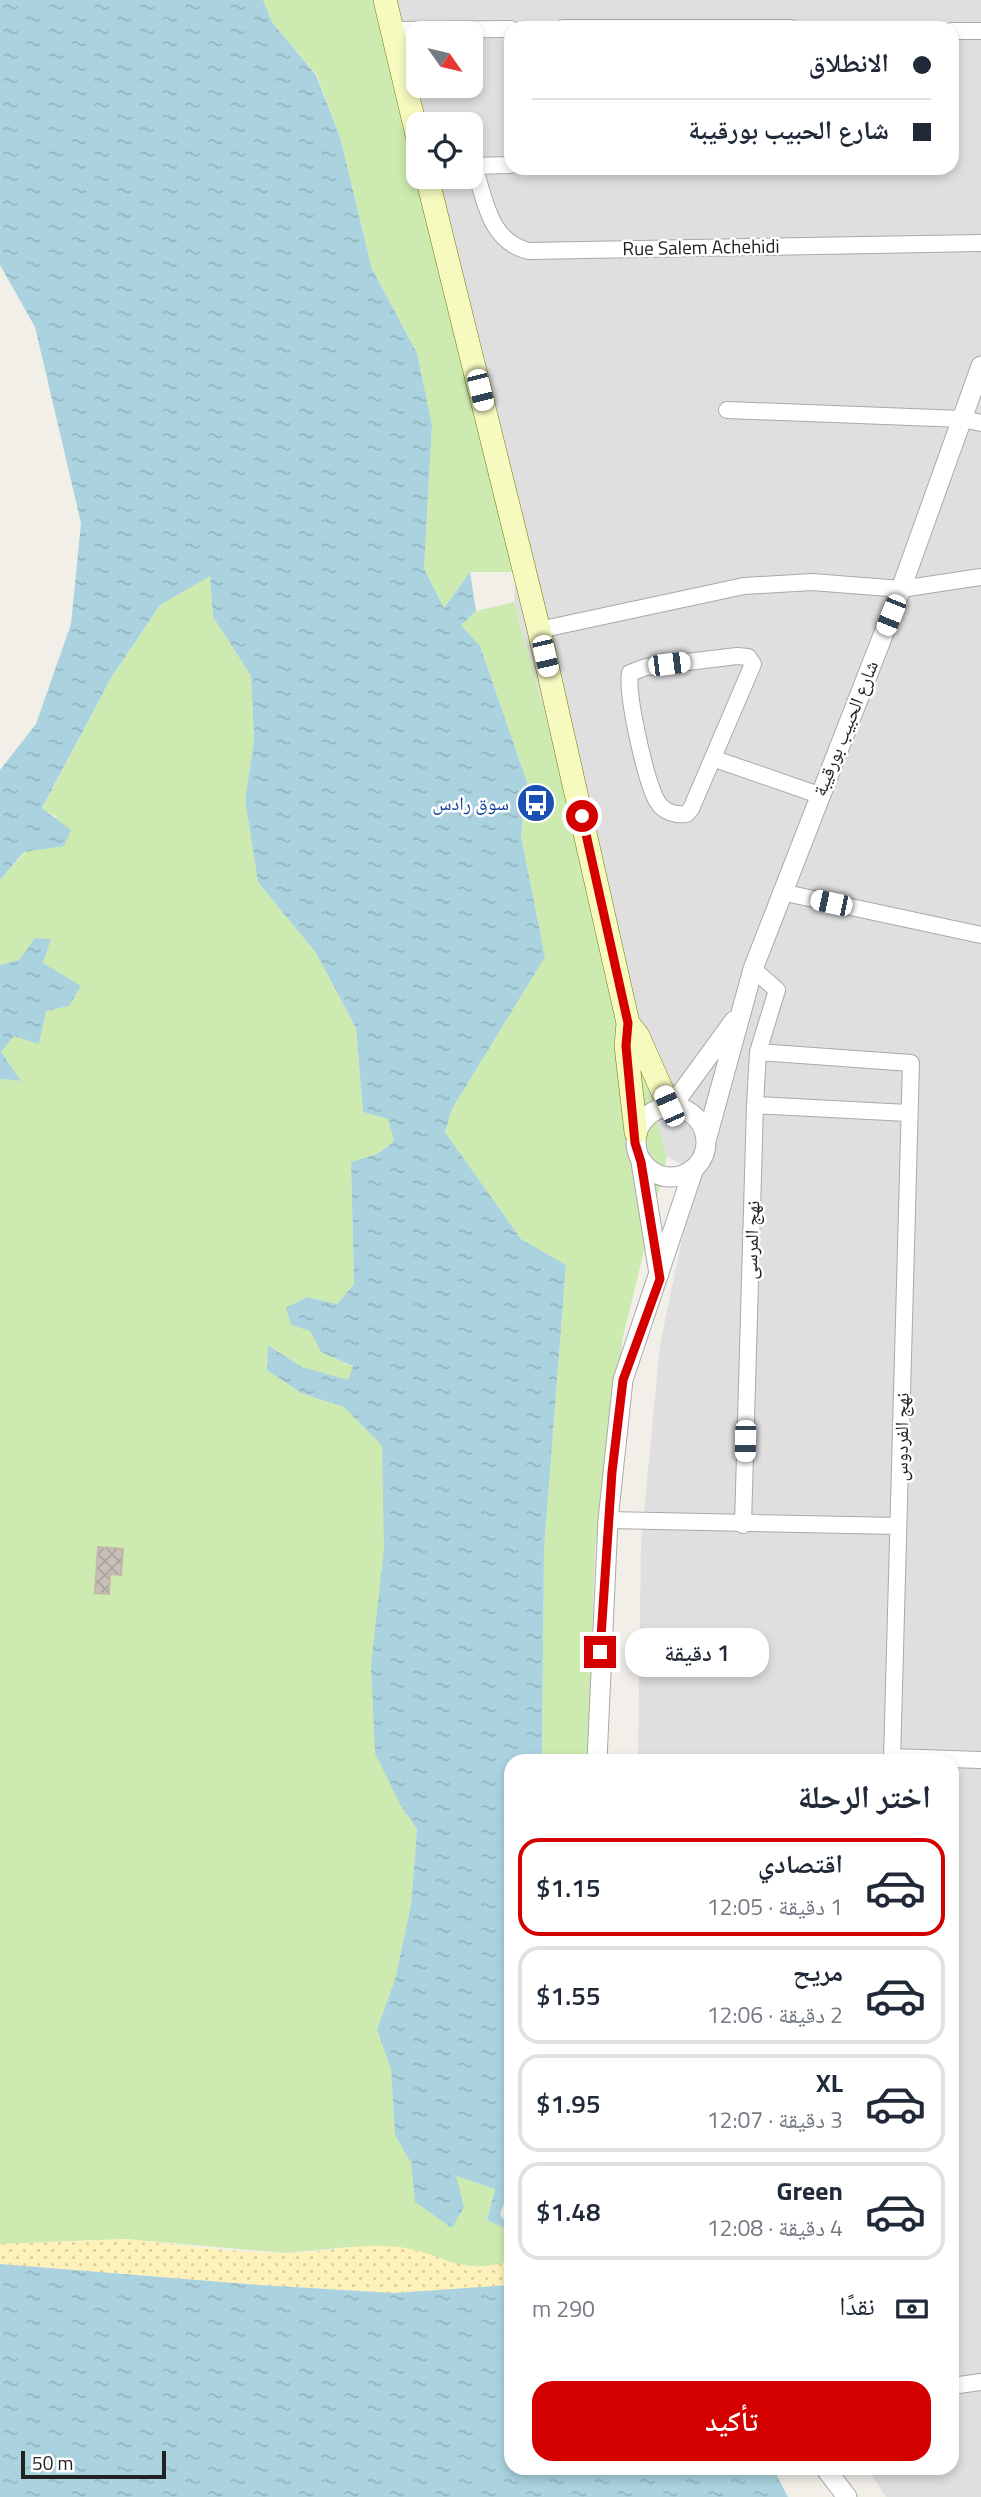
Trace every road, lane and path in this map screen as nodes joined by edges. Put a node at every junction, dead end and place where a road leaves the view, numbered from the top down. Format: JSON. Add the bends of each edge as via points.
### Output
{"nodes":[{"id":1,"x":385,"y":0,"type":"edge"},
{"id":2,"x":504,"y":29,"type":"edge"},
{"id":3,"x":392,"y":30,"type":"junction"},
{"id":4,"x":959,"y":31,"type":"edge"},
{"id":5,"x":981,"y":31,"type":"edge"},
{"id":6,"x":412,"y":112,"type":"edge"},
{"id":7,"x":504,"y":165,"type":"edge"},
{"id":8,"x":483,"y":166,"type":"edge"},
{"id":9,"x":430,"y":189,"type":"edge"},
{"id":10,"x":480,"y":189,"type":"edge"},
{"id":11,"x":981,"y":243,"type":"edge"},
{"id":12,"x":981,"y":366,"type":"edge"},
{"id":13,"x":727,"y":410,"type":"dead end"},
{"id":14,"x":971,"y":421,"type":"edge"},
{"id":15,"x":981,"y":577,"type":"edge"},
{"id":16,"x":901,"y":589,"type":"junction"},
{"id":17,"x":539,"y":629,"type":"junction"},
{"id":18,"x":715,"y":759,"type":"junction"},
{"id":19,"x":819,"y":796,"type":"junction"},
{"id":20,"x":780,"y":892,"type":"junction"},
{"id":21,"x":981,"y":936,"type":"edge"},
{"id":22,"x":753,"y":969,"type":"junction"},
{"id":23,"x":741,"y":1012,"type":"junction"},
{"id":24,"x":628,"y":1023,"type":"junction"},
{"id":25,"x":758,"y":1052,"type":"junction"},
{"id":26,"x":755,"y":1105,"type":"junction"},
{"id":27,"x":671,"y":1106,"type":"junction"},
{"id":28,"x":908,"y":1113,"type":"junction"},
{"id":29,"x":636,"y":1132,"type":"junction"},
{"id":30,"x":706,"y":1141,"type":"junction"},
{"id":31,"x":641,"y":1162,"type":"junction"},
{"id":32,"x":694,"y":1168,"type":"junction"},
{"id":33,"x":660,"y":1279,"type":"junction"},
{"id":34,"x":608,"y":1520,"type":"junction"},
{"id":35,"x":743,"y":1525,"type":"junction"},
{"id":36,"x":898,"y":1526,"type":"junction"},
{"id":37,"x":597,"y":1754,"type":"edge"},
{"id":38,"x":892,"y":1754,"type":"edge"},
{"id":39,"x":959,"y":1760,"type":"edge"},
{"id":40,"x":981,"y":1760,"type":"edge"},
{"id":41,"x":981,"y":2382,"type":"edge"},
{"id":42,"x":959,"y":2385,"type":"edge"},
{"id":43,"x":830,"y":2475,"type":"edge"},
{"id":44,"x":846,"y":2497,"type":"edge"}],
"edges":[{"from":1,"to":3,"type":"main road"},
{"from":2,"to":3,"type":"street"},
{"from":3,"to":6,"type":"main road"},
{"from":4,"to":5,"type":"street"},
{"from":7,"to":8,"type":"street"},
{"from":9,"to":17,"type":"main road"},
{"from":10,"to":11,"type":"street","name":"Rue Salem Achehidi","via":[[496,231],[529,251]]},
{"from":12,"to":14,"type":"street","name":"شارع الحبيب بورقيبة"},
{"from":13,"to":14,"type":"street"},
{"from":14,"to":16,"type":"street","name":"شارع الحبيب بورقيبة"},
{"from":15,"to":16,"type":"street"},
{"from":16,"to":17,"type":"street","via":[[852,583],[768,583]]},
{"from":16,"to":19,"type":"street","name":"شارع الحبيب بورقيبة"},
{"from":17,"to":24,"type":"main road"},
{"from":18,"to":18,"type":"street","via":[[685,814],[656,801],[628,689],[630,673],[659,665],[737,656],[750,659],[752,669]]},
{"from":18,"to":19,"type":"street"},
{"from":19,"to":20,"type":"street","name":"شارع الحبيب بورقيبة"},
{"from":20,"to":21,"type":"street"},
{"from":20,"to":22,"type":"street","name":"شارع الحبيب بورقيبة"},
{"from":22,"to":23,"type":"street","name":"شارع الحبيب بورقيبة"},
{"from":22,"to":25,"type":"street","name":"نهج المرسى","via":[[777,990]]},
{"from":23,"to":27,"type":"street","name":"شارع الحبيب بورقيبة"},
{"from":23,"to":30,"type":"street","name":"شارع الحبيب بورقيبة"},
{"from":24,"to":27,"type":"main road"},
{"from":24,"to":29,"type":"main road","via":[[626,1046]]},
{"from":25,"to":26,"type":"street","name":"نهج المرسى"},
{"from":25,"to":28,"type":"street","name":"نهج الفردوس","via":[[911,1063]]},
{"from":26,"to":28,"type":"street"},
{"from":26,"to":35,"type":"street","name":"نهج المرسى"},
{"from":27,"to":29,"type":"street","via":[[648,1115]]},
{"from":27,"to":30,"type":"street","via":[[695,1115]]},
{"from":28,"to":36,"type":"street","name":"نهج الفردوس"},
{"from":29,"to":31,"type":"street"},
{"from":30,"to":32,"type":"street"},
{"from":31,"to":32,"type":"street","via":[[667,1177]]},
{"from":31,"to":33,"type":"street"},
{"from":32,"to":33,"type":"street"},
{"from":33,"to":34,"type":"street","via":[[623,1380]]},
{"from":34,"to":35,"type":"street"},
{"from":34,"to":37,"type":"street"},
{"from":35,"to":36,"type":"street"},
{"from":36,"to":38,"type":"street","name":"نهج الفردوس"},
{"from":39,"to":40,"type":"street"},
{"from":41,"to":42,"type":"street"},
{"from":43,"to":44,"type":"street"}]}
